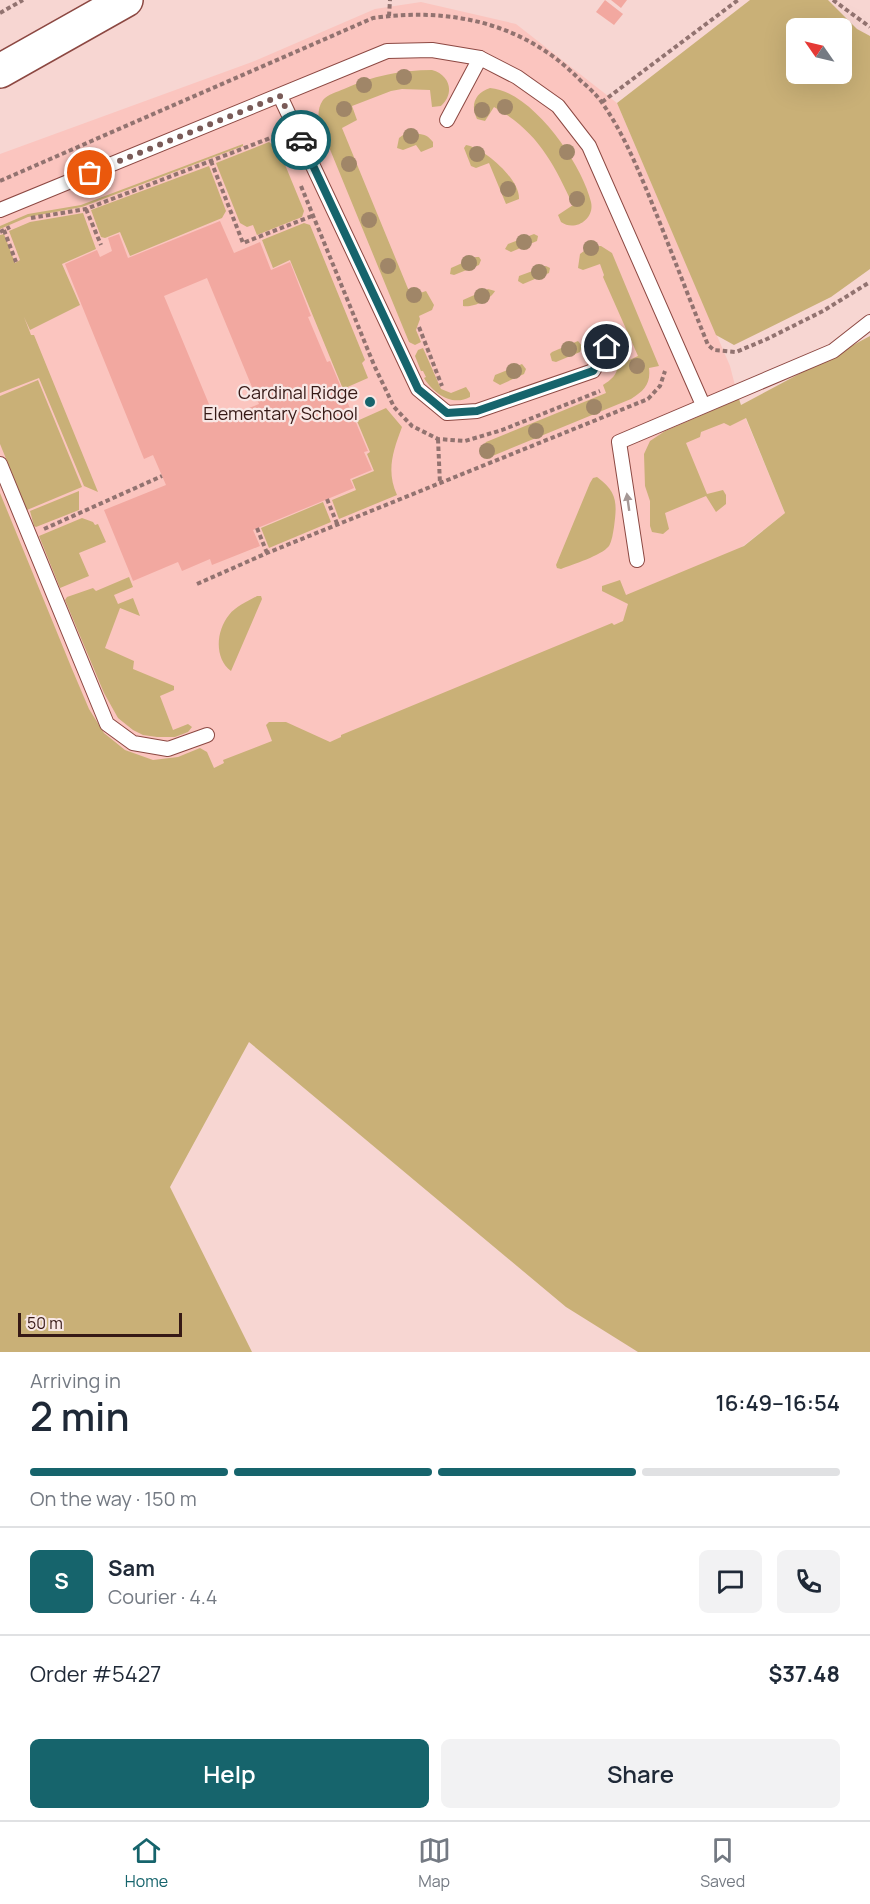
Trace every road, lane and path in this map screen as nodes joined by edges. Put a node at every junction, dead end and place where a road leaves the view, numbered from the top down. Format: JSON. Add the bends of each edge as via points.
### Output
{"nodes":[{"id":1,"x":23,"y":0,"type":"edge"},
{"id":2,"x":126,"y":0,"type":"edge"},
{"id":3,"x":390,"y":0,"type":"edge"},
{"id":4,"x":738,"y":0,"type":"edge"},
{"id":5,"x":833,"y":0,"type":"edge"},
{"id":6,"x":0,"y":13,"type":"edge"},
{"id":7,"x":389,"y":16,"type":"junction"},
{"id":8,"x":870,"y":27,"type":"edge"},
{"id":9,"x":480,"y":58,"type":"junction"},
{"id":10,"x":0,"y":71,"type":"edge"},
{"id":11,"x":280,"y":96,"type":"junction"},
{"id":12,"x":602,"y":102,"type":"junction"},
{"id":13,"x":447,"y":120,"type":"dead end"},
{"id":14,"x":278,"y":135,"type":"dead end"},
{"id":15,"x":211,"y":162,"type":"junction"},
{"id":16,"x":0,"y":180,"type":"edge"},
{"id":17,"x":86,"y":209,"type":"junction"},
{"id":18,"x":0,"y":210,"type":"edge"},
{"id":19,"x":312,"y":216,"type":"dead end"},
{"id":20,"x":27,"y":219,"type":"dead end"},
{"id":21,"x":12,"y":226,"type":"dead end"},
{"id":22,"x":2,"y":231,"type":"edge"},
{"id":23,"x":101,"y":245,"type":"dead end"},
{"id":24,"x":16,"y":262,"type":"dead end"},
{"id":25,"x":870,"y":282,"type":"edge"},
{"id":26,"x":870,"y":322,"type":"edge"},
{"id":27,"x":419,"y":327,"type":"dead end"},
{"id":28,"x":425,"y":344,"type":"junction"},
{"id":29,"x":415,"y":346,"type":"dead end"},
{"id":30,"x":607,"y":347,"type":"dead end"},
{"id":31,"x":665,"y":371,"type":"dead end"},
{"id":32,"x":442,"y":387,"type":"dead end"},
{"id":33,"x":703,"y":405,"type":"junction"},
{"id":34,"x":438,"y":439,"type":"dead end"},
{"id":35,"x":0,"y":464,"type":"edge"},
{"id":36,"x":162,"y":476,"type":"dead end"},
{"id":37,"x":440,"y":484,"type":"junction"},
{"id":38,"x":327,"y":499,"type":"dead end"},
{"id":39,"x":338,"y":526,"type":"junction"},
{"id":40,"x":257,"y":528,"type":"dead end"},
{"id":41,"x":30,"y":536,"type":"junction"},
{"id":42,"x":267,"y":553,"type":"junction"},
{"id":43,"x":637,"y":560,"type":"dead end"},
{"id":44,"x":197,"y":584,"type":"dead end"},
{"id":45,"x":207,"y":735,"type":"dead end"}],
"edges":[{"from":1,"to":6,"type":"path"},
{"from":2,"to":10,"type":"main road"},
{"from":3,"to":7,"type":"path"},
{"from":4,"to":12,"type":"path"},
{"from":5,"to":8,"type":"path"},
{"from":7,"to":12,"type":"path","via":[[449,16],[491,24],[535,44],[568,67]]},
{"from":7,"to":16,"type":"path","via":[[373,18]]},
{"from":9,"to":11,"type":"lane","via":[[432,50],[387,51]]},
{"from":9,"to":13,"type":"lane"},
{"from":9,"to":33,"type":"lane","via":[[517,77],[558,106],[589,146]]},
{"from":11,"to":18,"type":"lane"},
{"from":11,"to":30,"type":"lane","via":[[418,389],[447,413],[477,411],[593,371]]},
{"from":12,"to":25,"type":"path","via":[[638,168],[708,345],[714,350],[736,352],[768,339]]},
{"from":14,"to":15,"type":"path"},
{"from":15,"to":17,"type":"path"},
{"from":15,"to":19,"type":"path","via":[[243,243]]},
{"from":17,"to":20,"type":"path"},
{"from":17,"to":23,"type":"path"},
{"from":21,"to":22,"type":"path"},
{"from":22,"to":24,"type":"path"},
{"from":26,"to":33,"type":"lane","via":[[833,351]]},
{"from":27,"to":28,"type":"path"},
{"from":28,"to":29,"type":"path"},
{"from":28,"to":32,"type":"path"},
{"from":31,"to":37,"type":"path","via":[[660,386],[648,399]]},
{"from":43,"to":33,"type":"lane","one_way":true,"via":[[619,442]]},
{"from":34,"to":37,"type":"path"},
{"from":35,"to":41,"type":"lane"},
{"from":36,"to":41,"type":"path"},
{"from":37,"to":39,"type":"path"},
{"from":38,"to":39,"type":"path"},
{"from":39,"to":42,"type":"path"},
{"from":40,"to":42,"type":"path"},
{"from":41,"to":45,"type":"lane","via":[[107,724],[133,743],[168,749]]},
{"from":42,"to":44,"type":"path"}]}
